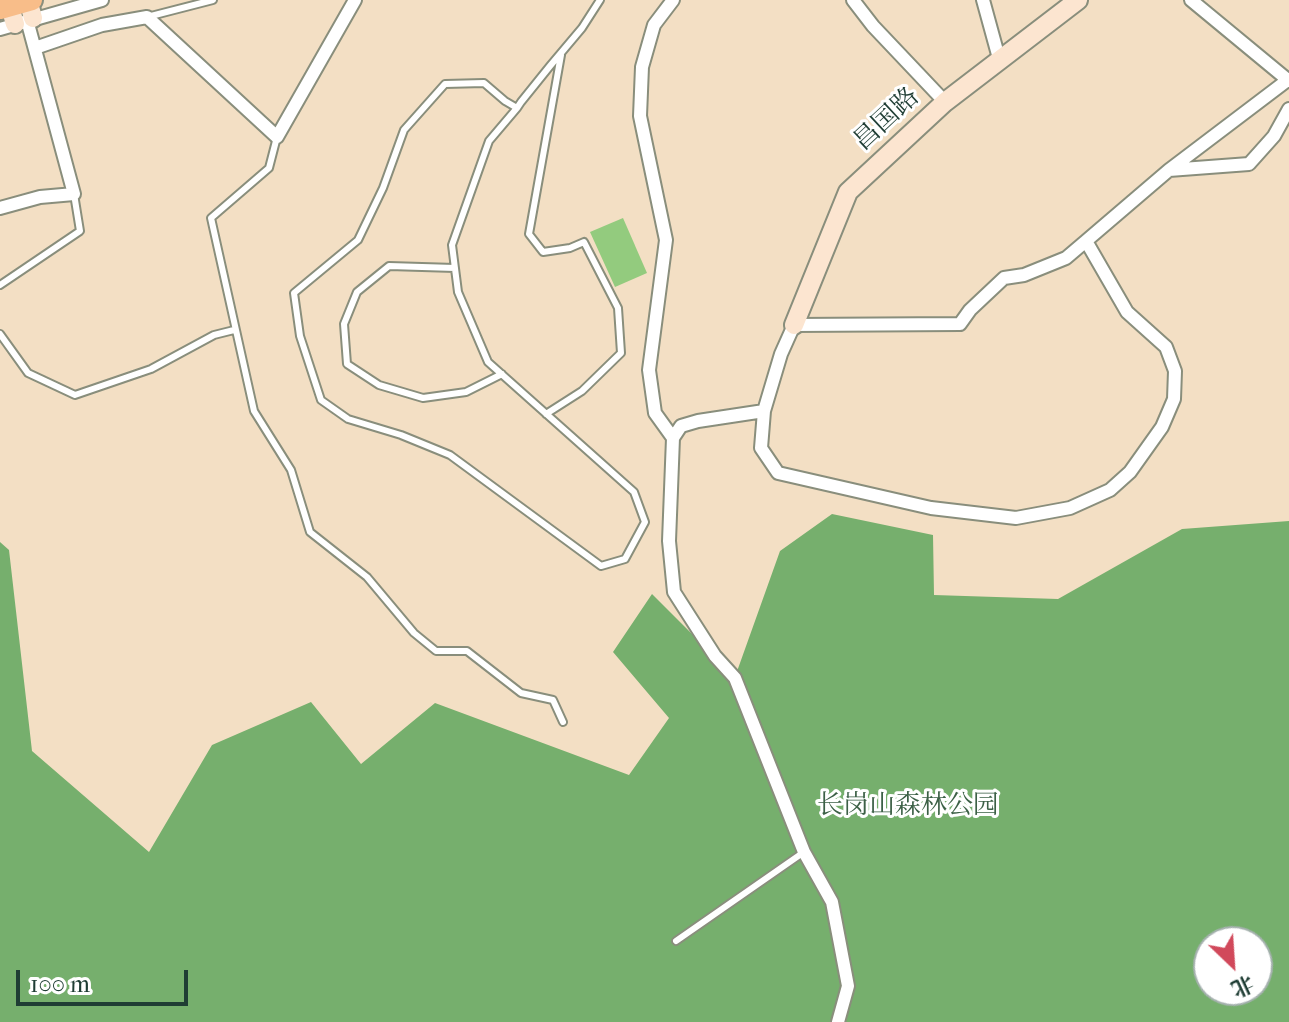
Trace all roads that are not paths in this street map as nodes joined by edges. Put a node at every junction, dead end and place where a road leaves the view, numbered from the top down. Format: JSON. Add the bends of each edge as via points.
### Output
{"nodes":[{"id":1,"x":102,"y":0,"type":"edge"},
{"id":2,"x":213,"y":0,"type":"edge"},
{"id":3,"x":355,"y":0,"type":"edge"},
{"id":4,"x":600,"y":0,"type":"edge"},
{"id":5,"x":673,"y":0,"type":"edge"},
{"id":6,"x":853,"y":0,"type":"edge"},
{"id":7,"x":983,"y":0,"type":"edge"},
{"id":8,"x":1078,"y":0,"type":"edge"},
{"id":9,"x":1191,"y":0,"type":"edge"},
{"id":10,"x":18,"y":11,"type":"edge"},
{"id":11,"x":147,"y":17,"type":"junction"},
{"id":12,"x":35,"y":48,"type":"junction"},
{"id":13,"x":562,"y":52,"type":"junction"},
{"id":14,"x":1000,"y":62,"type":"junction"},
{"id":15,"x":1289,"y":80,"type":"edge"},
{"id":16,"x":945,"y":102,"type":"junction"},
{"id":17,"x":517,"y":108,"type":"junction"},
{"id":18,"x":1289,"y":109,"type":"edge"},
{"id":19,"x":277,"y":137,"type":"junction"},
{"id":20,"x":1169,"y":170,"type":"junction"},
{"id":21,"x":74,"y":194,"type":"junction"},
{"id":22,"x":0,"y":208,"type":"edge"},
{"id":23,"x":1086,"y":241,"type":"junction"},
{"id":24,"x":455,"y":268,"type":"junction"},
{"id":25,"x":0,"y":285,"type":"edge"},
{"id":26,"x":794,"y":325,"type":"junction"},
{"id":27,"x":234,"y":330,"type":"junction"},
{"id":28,"x":0,"y":334,"type":"edge"},
{"id":29,"x":502,"y":374,"type":"junction"},
{"id":30,"x":764,"y":411,"type":"junction"},
{"id":31,"x":546,"y":414,"type":"junction"},
{"id":32,"x":673,"y":438,"type":"junction"},
{"id":33,"x":563,"y":722,"type":"dead end"},
{"id":34,"x":804,"y":852,"type":"junction"},
{"id":35,"x":676,"y":941,"type":"dead end"},
{"id":36,"x":838,"y":1022,"type":"edge"}],
"edges":[{"from":1,"to":10,"type":"street"},
{"from":2,"to":11,"type":"lane"},
{"from":3,"to":19,"type":"street"},
{"from":4,"to":13,"type":"lane"},
{"from":5,"to":32,"type":"street","via":[[654,25],[642,67],[640,116],[666,240],[649,370],[655,413]]},
{"from":6,"to":16,"type":"street"},
{"from":7,"to":14,"type":"street"},
{"from":8,"to":14,"type":"main road","name":"昌国路"},
{"from":9,"to":15,"type":"street"},
{"from":10,"to":12,"type":"street"},
{"from":11,"to":12,"type":"street","via":[[102,25]]},
{"from":11,"to":19,"type":"street"},
{"from":12,"to":21,"type":"street"},
{"from":13,"to":17,"type":"lane"},
{"from":13,"to":31,"type":"lane","via":[[529,234],[543,252],[584,242],[618,308],[621,353],[582,391]]},
{"from":14,"to":16,"type":"main road","name":"昌国路"},
{"from":15,"to":20,"type":"street"},
{"from":16,"to":26,"type":"main road","name":"昌国路","via":[[848,192]]},
{"from":17,"to":24,"type":"lane","via":[[489,141],[452,245]]},
{"from":17,"to":31,"type":"lane","via":[[484,83],[445,84],[404,130],[358,240],[294,293],[300,336],[321,400],[348,419],[450,455],[601,566],[625,559],[645,522],[634,492]]},
{"from":18,"to":20,"type":"street","via":[[1249,164]]},
{"from":19,"to":27,"type":"lane","via":[[269,168],[211,218]]},
{"from":20,"to":23,"type":"street"},
{"from":21,"to":22,"type":"street"},
{"from":21,"to":25,"type":"lane","via":[[80,231]]},
{"from":23,"to":26,"type":"street","via":[[1066,258],[1004,278],[960,324]]},
{"from":23,"to":30,"type":"street","via":[[1127,312],[1166,347],[1175,371],[1174,399],[1162,427],[1110,490],[1070,508],[1016,518],[931,508],[778,473],[761,448]]},
{"from":24,"to":29,"type":"lane","via":[[458,292],[488,362]]},
{"from":24,"to":29,"type":"lane","via":[[389,266],[357,292],[344,324],[347,364],[379,385],[423,398],[466,392]]},
{"from":26,"to":30,"type":"street"},
{"from":27,"to":28,"type":"lane","via":[[151,369],[75,395],[28,373]]},
{"from":27,"to":33,"type":"lane","via":[[254,411],[291,470],[310,532],[367,577],[436,651],[467,651],[521,693],[553,700]]},
{"from":29,"to":31,"type":"lane"},
{"from":30,"to":32,"type":"street","via":[[681,426]]},
{"from":32,"to":34,"type":"street","via":[[669,541],[674,592],[735,678]]},
{"from":34,"to":35,"type":"lane"},
{"from":34,"to":36,"type":"street","via":[[832,902],[848,986]]}]}
